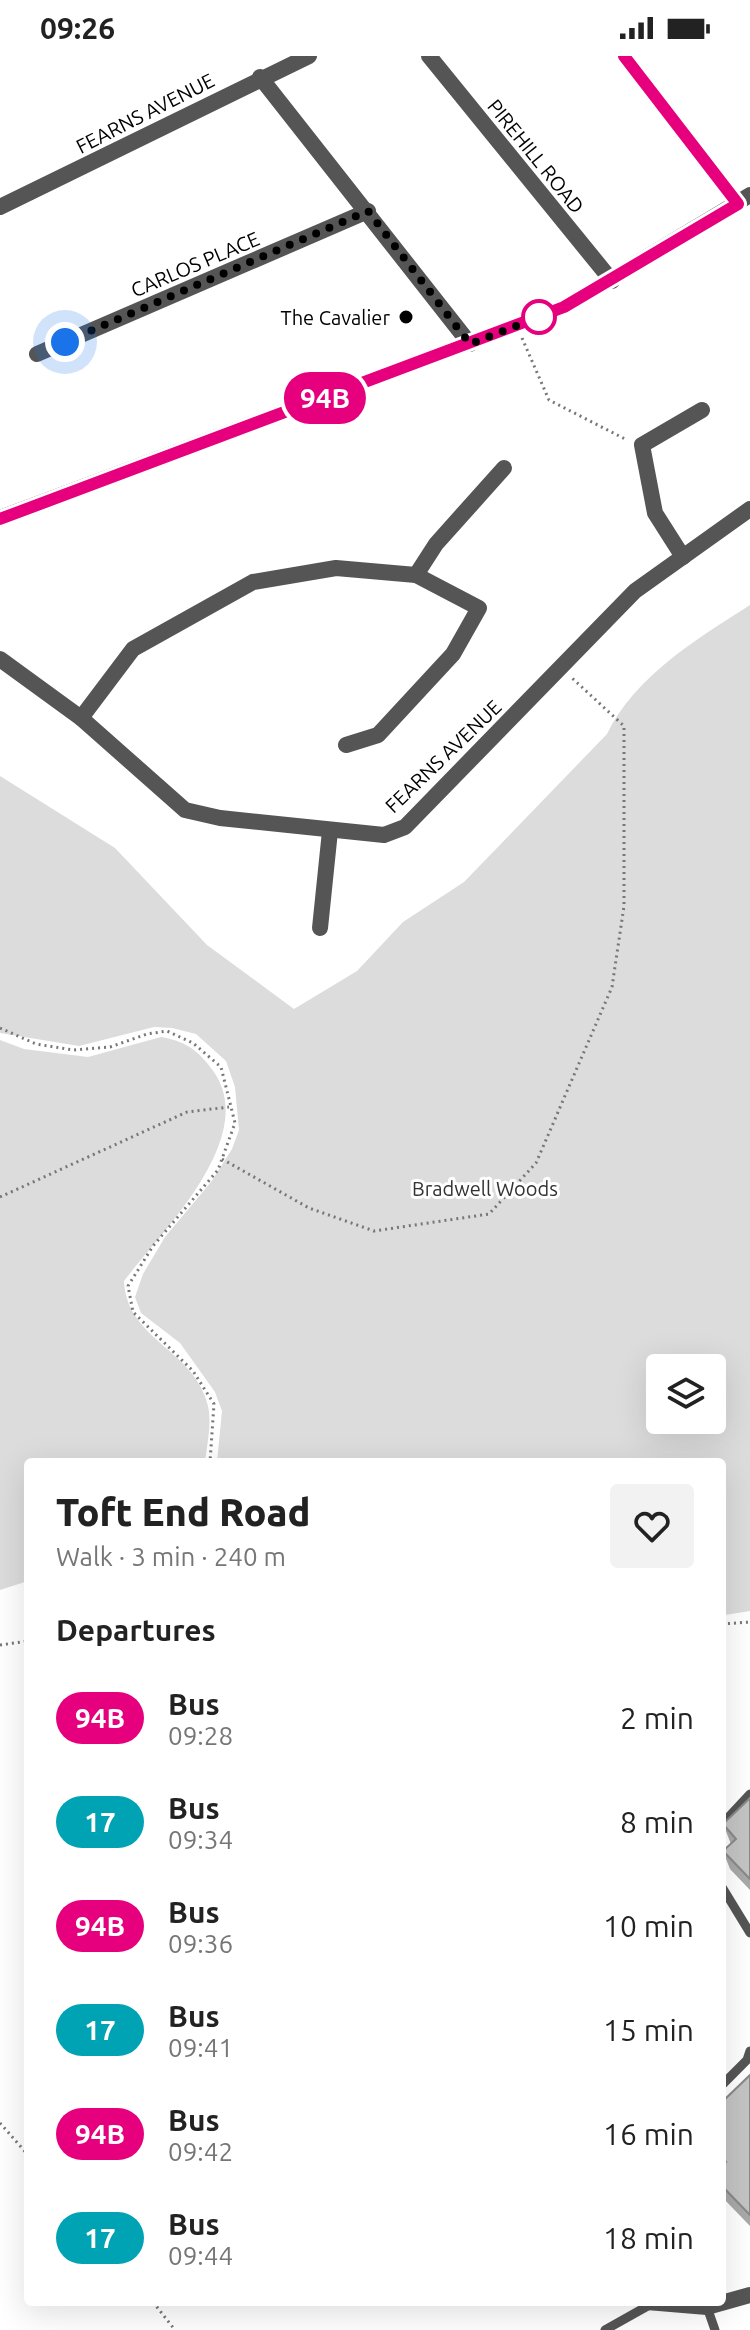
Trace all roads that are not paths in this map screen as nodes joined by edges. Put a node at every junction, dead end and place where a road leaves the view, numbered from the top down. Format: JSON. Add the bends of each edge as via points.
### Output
{"nodes":[{"id":1,"x":309,"y":56,"type":"edge"},
{"id":2,"x":429,"y":56,"type":"edge"},
{"id":3,"x":624,"y":56,"type":"edge"},
{"id":4,"x":260,"y":77,"type":"junction"},
{"id":5,"x":744,"y":200,"type":"edge"},
{"id":6,"x":0,"y":207,"type":"edge"},
{"id":7,"x":368,"y":211,"type":"junction"},
{"id":8,"x":612,"y":281,"type":"junction"},
{"id":9,"x":470,"y":344,"type":"junction"},
{"id":10,"x":37,"y":354,"type":"dead end"},
{"id":11,"x":702,"y":410,"type":"dead end"},
{"id":12,"x":504,"y":468,"type":"dead end"},
{"id":13,"x":750,"y":509,"type":"edge"},
{"id":14,"x":0,"y":518,"type":"edge"},
{"id":15,"x":683,"y":557,"type":"junction"},
{"id":16,"x":416,"y":575,"type":"junction"},
{"id":17,"x":0,"y":659,"type":"edge"},
{"id":18,"x":81,"y":718,"type":"junction"},
{"id":19,"x":346,"y":745,"type":"dead end"},
{"id":20,"x":330,"y":831,"type":"junction"},
{"id":21,"x":320,"y":928,"type":"dead end"},
{"id":22,"x":750,"y":1794,"type":"edge"},
{"id":23,"x":726,"y":1820,"type":"edge"},
{"id":24,"x":726,"y":1894,"type":"edge"},
{"id":25,"x":750,"y":1933,"type":"edge"},
{"id":26,"x":750,"y":2051,"type":"edge"},
{"id":27,"x":726,"y":2081,"type":"edge"},
{"id":28,"x":750,"y":2295,"type":"edge"},
{"id":29,"x":726,"y":2302,"type":"edge"},
{"id":30,"x":645,"y":2306,"type":"edge"},
{"id":31,"x":693,"y":2306,"type":"edge"},
{"id":32,"x":711,"y":2306,"type":"edge"},
{"id":33,"x":707,"y":2307,"type":"junction"},
{"id":34,"x":605,"y":2330,"type":"edge"},
{"id":35,"x":715,"y":2330,"type":"edge"}],
"edges":[{"from":1,"to":4,"type":"street","name":"FEARNS AVENUE"},
{"from":2,"to":8,"type":"street","name":"PIREHILL ROAD"},
{"from":3,"to":5,"type":"street"},
{"from":4,"to":6,"type":"street","name":"FEARNS AVENUE"},
{"from":4,"to":7,"type":"street"},
{"from":5,"to":8,"type":"street"},
{"from":7,"to":9,"type":"street"},
{"from":7,"to":10,"type":"street","name":"CARLOS PLACE"},
{"from":8,"to":9,"type":"street","via":[[564,307]]},
{"from":9,"to":14,"type":"street"},
{"from":11,"to":15,"type":"street","via":[[642,445],[655,513]]},
{"from":12,"to":16,"type":"street","via":[[436,544]]},
{"from":13,"to":15,"type":"street","name":"FEARNS AVENUE"},
{"from":15,"to":20,"type":"street","name":"FEARNS AVENUE","via":[[635,591],[405,827],[384,835]]},
{"from":16,"to":18,"type":"street","via":[[336,568],[253,582],[133,649]]},
{"from":16,"to":19,"type":"street","via":[[479,608],[453,654],[378,735]]},
{"from":17,"to":18,"type":"street","name":"FEARNS AVENUE"},
{"from":18,"to":20,"type":"street","name":"FEARNS AVENUE","via":[[185,810]]},
{"from":20,"to":21,"type":"street"},
{"from":22,"to":23,"type":"lane"},
{"from":24,"to":25,"type":"lane"},
{"from":26,"to":27,"type":"lane"},
{"from":28,"to":29,"type":"street"},
{"from":30,"to":34,"type":"lane"},
{"from":31,"to":33,"type":"street"},
{"from":32,"to":33,"type":"street"},
{"from":33,"to":35,"type":"lane"}]}
